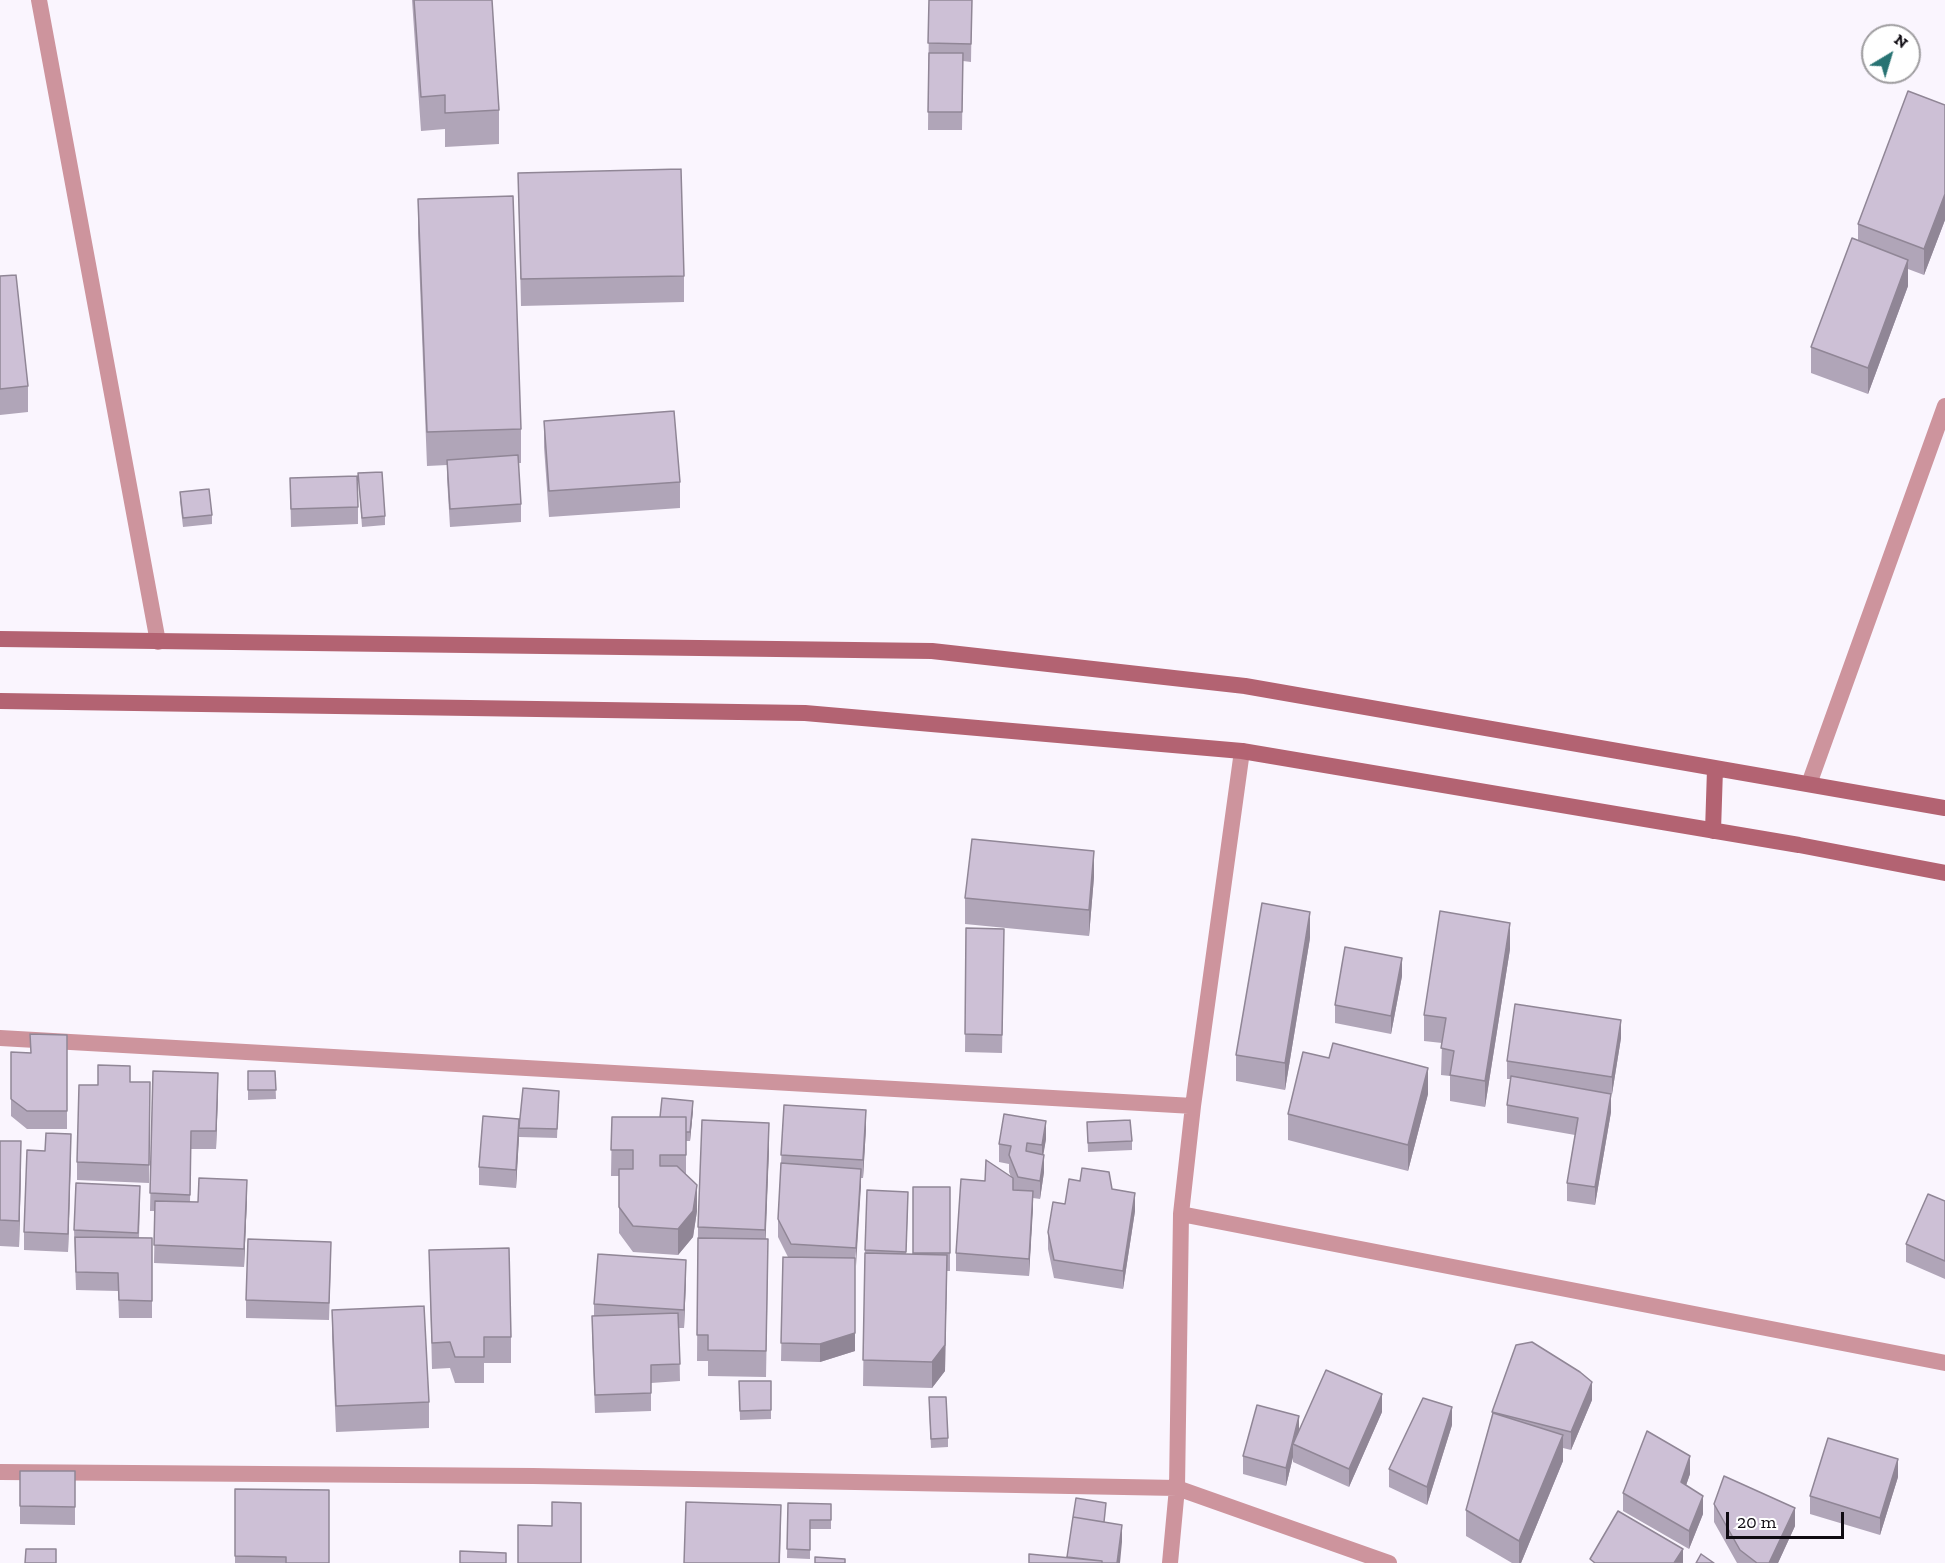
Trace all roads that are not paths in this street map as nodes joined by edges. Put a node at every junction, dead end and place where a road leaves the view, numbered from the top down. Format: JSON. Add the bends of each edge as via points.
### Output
{"nodes":[{"id":1,"x":39,"y":0,"type":"edge"},
{"id":2,"x":1945,"y":406,"type":"edge"},
{"id":3,"x":0,"y":639,"type":"edge"},
{"id":4,"x":158,"y":642,"type":"junction"},
{"id":5,"x":0,"y":701,"type":"edge"},
{"id":6,"x":1242,"y":751,"type":"junction"},
{"id":7,"x":1715,"y":770,"type":"junction"},
{"id":8,"x":1809,"y":784,"type":"junction"},
{"id":9,"x":1945,"y":808,"type":"edge"},
{"id":10,"x":1713,"y":831,"type":"junction"},
{"id":11,"x":1945,"y":873,"type":"edge"},
{"id":12,"x":0,"y":1038,"type":"edge"},
{"id":13,"x":1193,"y":1106,"type":"junction"},
{"id":14,"x":1181,"y":1214,"type":"junction"},
{"id":15,"x":1945,"y":1363,"type":"edge"},
{"id":16,"x":0,"y":1472,"type":"edge"},
{"id":17,"x":1177,"y":1488,"type":"junction"},
{"id":18,"x":1170,"y":1563,"type":"edge"},
{"id":19,"x":1389,"y":1563,"type":"edge"}],
"edges":[{"from":1,"to":4,"type":"street"},
{"from":2,"to":8,"type":"street"},
{"from":3,"to":4,"type":"main road"},
{"from":4,"to":7,"type":"main road","via":[[932,651],[1245,686]]},
{"from":5,"to":6,"type":"main road","via":[[806,713]]},
{"from":6,"to":10,"type":"main road"},
{"from":6,"to":13,"type":"street"},
{"from":7,"to":8,"type":"main road"},
{"from":7,"to":10,"type":"main road"},
{"from":8,"to":9,"type":"main road"},
{"from":10,"to":11,"type":"main road"},
{"from":12,"to":13,"type":"street"},
{"from":13,"to":14,"type":"street"},
{"from":14,"to":15,"type":"street"},
{"from":14,"to":17,"type":"street"},
{"from":16,"to":17,"type":"street","via":[[545,1476]]},
{"from":17,"to":18,"type":"street"},
{"from":17,"to":19,"type":"street"}]}
